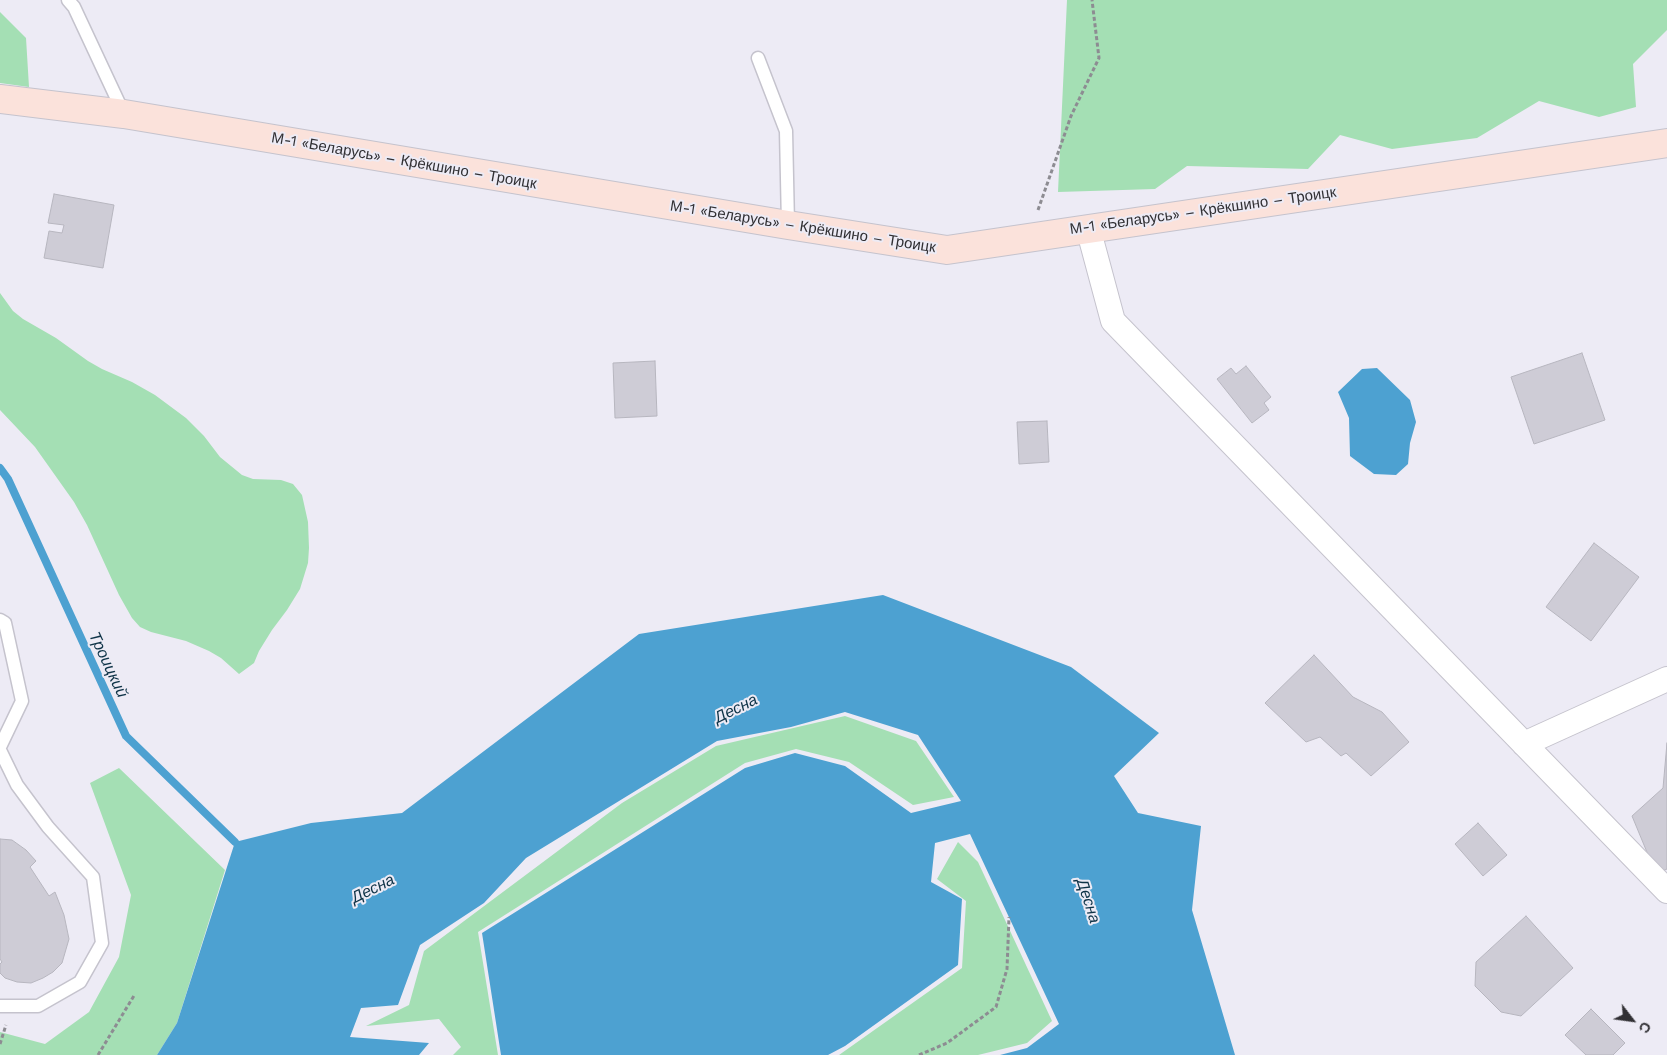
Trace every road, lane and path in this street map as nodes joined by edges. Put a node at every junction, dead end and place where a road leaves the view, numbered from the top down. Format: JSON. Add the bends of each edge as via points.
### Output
{"nodes":[{"id":1,"x":1092,"y":0,"type":"edge"},
{"id":2,"x":75,"y":2,"type":"edge"},
{"id":3,"x":758,"y":58,"type":"dead end"},
{"id":4,"x":0,"y":98,"type":"edge"},
{"id":5,"x":124,"y":114,"type":"junction"},
{"id":6,"x":1667,"y":143,"type":"edge"},
{"id":7,"x":788,"y":226,"type":"junction"},
{"id":8,"x":1088,"y":228,"type":"junction"},
{"id":9,"x":1029,"y":237,"type":"junction"},
{"id":10,"x":0,"y":620,"type":"edge"},
{"id":11,"x":1667,"y":679,"type":"edge"},
{"id":12,"x":1524,"y":744,"type":"junction"},
{"id":13,"x":0,"y":748,"type":"edge"},
{"id":14,"x":1667,"y":891,"type":"edge"},
{"id":15,"x":1009,"y":917,"type":"dead end"},
{"id":16,"x":135,"y":994,"type":"dead end"},
{"id":17,"x":0,"y":1006,"type":"edge"},
{"id":18,"x":98,"y":1055,"type":"edge"},
{"id":19,"x":920,"y":1055,"type":"edge"}],
"edges":[{"from":1,"to":9,"type":"path","via":[[1098,58],[1071,116]]},
{"from":2,"to":5,"type":"lane"},
{"from":3,"to":7,"type":"lane","via":[[786,130]]},
{"from":4,"to":5,"type":"main road","name":"М-1 «Беларусь» – Крёкшино – Троицк"},
{"from":5,"to":7,"type":"main road","name":"М-1 «Беларусь» – Крёкшино – Троицк"},
{"from":6,"to":8,"type":"main road","name":"М-1 «Беларусь» – Крёкшино – Троицк"},
{"from":7,"to":9,"type":"main road","name":"М-1 «Беларусь» – Крёкшино – Троицк","via":[[947,250]]},
{"from":8,"to":9,"type":"main road","name":"М-1 «Беларусь» – Крёкшино – Троицк"},
{"from":8,"to":12,"type":"street","via":[[1113,322]]},
{"from":10,"to":13,"type":"lane","via":[[5,623],[22,701]]},
{"from":11,"to":12,"type":"street"},
{"from":12,"to":14,"type":"street"},
{"from":13,"to":17,"type":"lane","via":[[16,785],[93,877],[102,943],[80,982],[38,1006]]},
{"from":15,"to":19,"type":"path","via":[[1006,969],[996,1007],[947,1043]]},
{"from":16,"to":18,"type":"path"}]}
